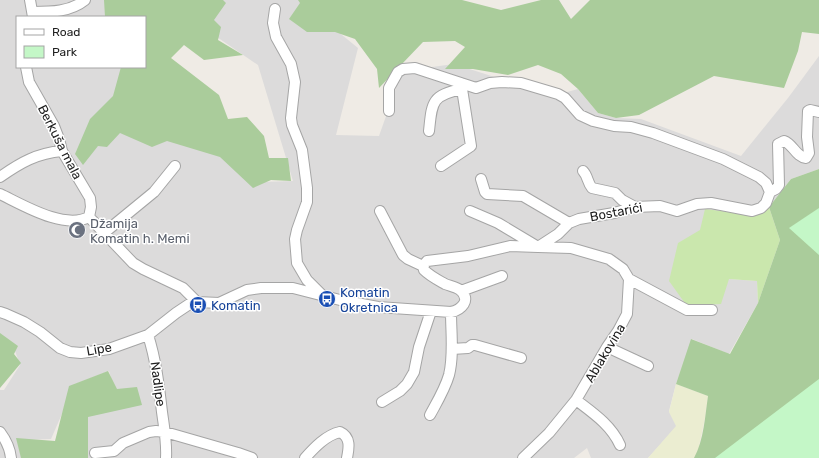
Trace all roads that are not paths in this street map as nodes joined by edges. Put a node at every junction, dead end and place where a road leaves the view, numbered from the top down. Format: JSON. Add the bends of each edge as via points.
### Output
{"nodes":[{"id":1,"x":30,"y":0,"type":"edge"},
{"id":2,"x":85,"y":0,"type":"edge"},
{"id":3,"x":275,"y":9,"type":"dead end"},
{"id":4,"x":33,"y":15,"type":"edge"},
{"id":5,"x":26,"y":68,"type":"edge"},
{"id":6,"x":461,"y":86,"type":"junction"},
{"id":7,"x":389,"y":111,"type":"dead end"},
{"id":8,"x":819,"y":112,"type":"edge"},
{"id":9,"x":430,"y":131,"type":"dead end"},
{"id":10,"x":62,"y":151,"type":"junction"},
{"id":11,"x":175,"y":166,"type":"dead end"},
{"id":12,"x":441,"y":166,"type":"dead end"},
{"id":13,"x":583,"y":172,"type":"dead end"},
{"id":14,"x":0,"y":177,"type":"edge"},
{"id":15,"x":481,"y":179,"type":"dead end"},
{"id":16,"x":770,"y":192,"type":"junction"},
{"id":17,"x":0,"y":194,"type":"edge"},
{"id":18,"x":634,"y":207,"type":"junction"},
{"id":19,"x":380,"y":211,"type":"dead end"},
{"id":20,"x":470,"y":211,"type":"dead end"},
{"id":21,"x":89,"y":217,"type":"junction"},
{"id":22,"x":569,"y":223,"type":"junction"},
{"id":23,"x":104,"y":233,"type":"junction"},
{"id":24,"x":538,"y":247,"type":"junction"},
{"id":25,"x":423,"y":266,"type":"junction"},
{"id":26,"x":502,"y":276,"type":"dead end"},
{"id":27,"x":629,"y":279,"type":"junction"},
{"id":28,"x":461,"y":291,"type":"junction"},
{"id":29,"x":322,"y":295,"type":"junction"},
{"id":30,"x":197,"y":302,"type":"junction"},
{"id":31,"x":712,"y":310,"type":"dead end"},
{"id":32,"x":431,"y":311,"type":"junction"},
{"id":33,"x":0,"y":312,"type":"edge"},
{"id":34,"x":451,"y":312,"type":"junction"},
{"id":35,"x":148,"y":335,"type":"junction"},
{"id":36,"x":607,"y":347,"type":"junction"},
{"id":37,"x":452,"y":349,"type":"junction"},
{"id":38,"x":521,"y":358,"type":"dead end"},
{"id":39,"x":648,"y":366,"type":"dead end"},
{"id":40,"x":576,"y":400,"type":"junction"},
{"id":41,"x":382,"y":402,"type":"dead end"},
{"id":42,"x":430,"y":415,"type":"dead end"},
{"id":43,"x":0,"y":432,"type":"edge"},
{"id":44,"x":165,"y":432,"type":"junction"},
{"id":45,"x":620,"y":445,"type":"dead end"},
{"id":46,"x":95,"y":453,"type":"dead end"},
{"id":47,"x":11,"y":458,"type":"edge"},
{"id":48,"x":166,"y":458,"type":"edge"},
{"id":49,"x":252,"y":458,"type":"edge"},
{"id":50,"x":305,"y":458,"type":"edge"},
{"id":51,"x":347,"y":458,"type":"edge"},
{"id":52,"x":524,"y":458,"type":"edge"}],
"edges":[{"from":1,"to":4,"type":"street"},
{"from":2,"to":4,"type":"street","via":[[65,10]]},
{"from":3,"to":29,"type":"street","via":[[273,23],[276,36],[291,64],[295,82],[292,124],[302,150],[307,188],[307,202],[295,239],[298,263],[307,280]]},
{"from":5,"to":10,"type":"street","name":"Berkuša mala","via":[[29,82],[54,126]]},
{"from":6,"to":7,"type":"street","via":[[415,68],[403,69],[398,72],[389,88]]},
{"from":6,"to":9,"type":"street","via":[[444,93],[436,100],[432,107]]},
{"from":6,"to":12,"type":"street","via":[[471,146]]},
{"from":6,"to":16,"type":"street","via":[[476,88],[490,83],[521,83],[551,91],[565,98],[580,115],[593,121],[631,127],[723,159],[759,176]]},
{"from":8,"to":16,"type":"street","name":"Bostarići","via":[[809,110],[806,158],[789,143],[780,142],[779,185]]},
{"from":10,"to":14,"type":"street","via":[[36,156]]},
{"from":10,"to":21,"type":"street","name":"Berkuša mala","via":[[90,198]]},
{"from":11,"to":23,"type":"street","via":[[154,192]]},
{"from":13,"to":18,"type":"street","via":[[592,188],[615,193]]},
{"from":15,"to":22,"type":"street","via":[[484,192],[487,194],[523,196]]},
{"from":16,"to":18,"type":"street","name":"Bostarići","via":[[766,203],[752,211],[711,203],[697,204],[677,211],[660,206]]},
{"from":17,"to":21,"type":"street","via":[[60,220],[82,221]]},
{"from":18,"to":22,"type":"street","name":"Bostarići"},
{"from":19,"to":25,"type":"street","via":[[403,255]]},
{"from":20,"to":24,"type":"street","via":[[498,223]]},
{"from":21,"to":23,"type":"street"},
{"from":22,"to":24,"type":"street","name":"Bostarići"},
{"from":23,"to":30,"type":"street","via":[[133,263],[183,288]]},
{"from":24,"to":25,"type":"street","via":[[510,246],[468,256],[431,260]]},
{"from":24,"to":27,"type":"street","via":[[571,248],[609,260],[623,269]]},
{"from":25,"to":28,"type":"street","via":[[427,273]]},
{"from":26,"to":28,"type":"street"},
{"from":27,"to":31,"type":"street","via":[[687,310]]},
{"from":27,"to":36,"type":"street","name":"Ablakovina","via":[[627,314]]},
{"from":28,"to":34,"type":"street","via":[[465,299],[464,305]]},
{"from":29,"to":30,"type":"street","via":[[293,288],[261,288],[247,290],[219,303]]},
{"from":29,"to":32,"type":"street","via":[[378,306]]},
{"from":30,"to":35,"type":"street","name":"Lipe","via":[[176,313]]},
{"from":32,"to":34,"type":"street"},
{"from":32,"to":41,"type":"street","via":[[414,372],[400,391]]},
{"from":33,"to":35,"type":"street","name":"Lipe","via":[[24,322],[60,348],[70,352],[109,349]]},
{"from":34,"to":37,"type":"street"},
{"from":35,"to":44,"type":"street","name":"Nadlipe","via":[[154,355]]},
{"from":36,"to":39,"type":"street"},
{"from":36,"to":40,"type":"street","name":"Ablakovina"},
{"from":37,"to":38,"type":"street","via":[[475,345]]},
{"from":37,"to":42,"type":"street","via":[[449,376]]},
{"from":40,"to":45,"type":"street","via":[[606,424]]},
{"from":40,"to":52,"type":"street","name":"Ablakovina"},
{"from":43,"to":47,"type":"street","via":[[10,450]]},
{"from":44,"to":46,"type":"street","via":[[149,432],[123,443],[114,451]]},
{"from":44,"to":48,"type":"street","name":"Nadlipe"},
{"from":44,"to":49,"type":"street"},
{"from":50,"to":51,"type":"street","via":[[334,433],[340,432],[347,438],[350,446]]}]}
